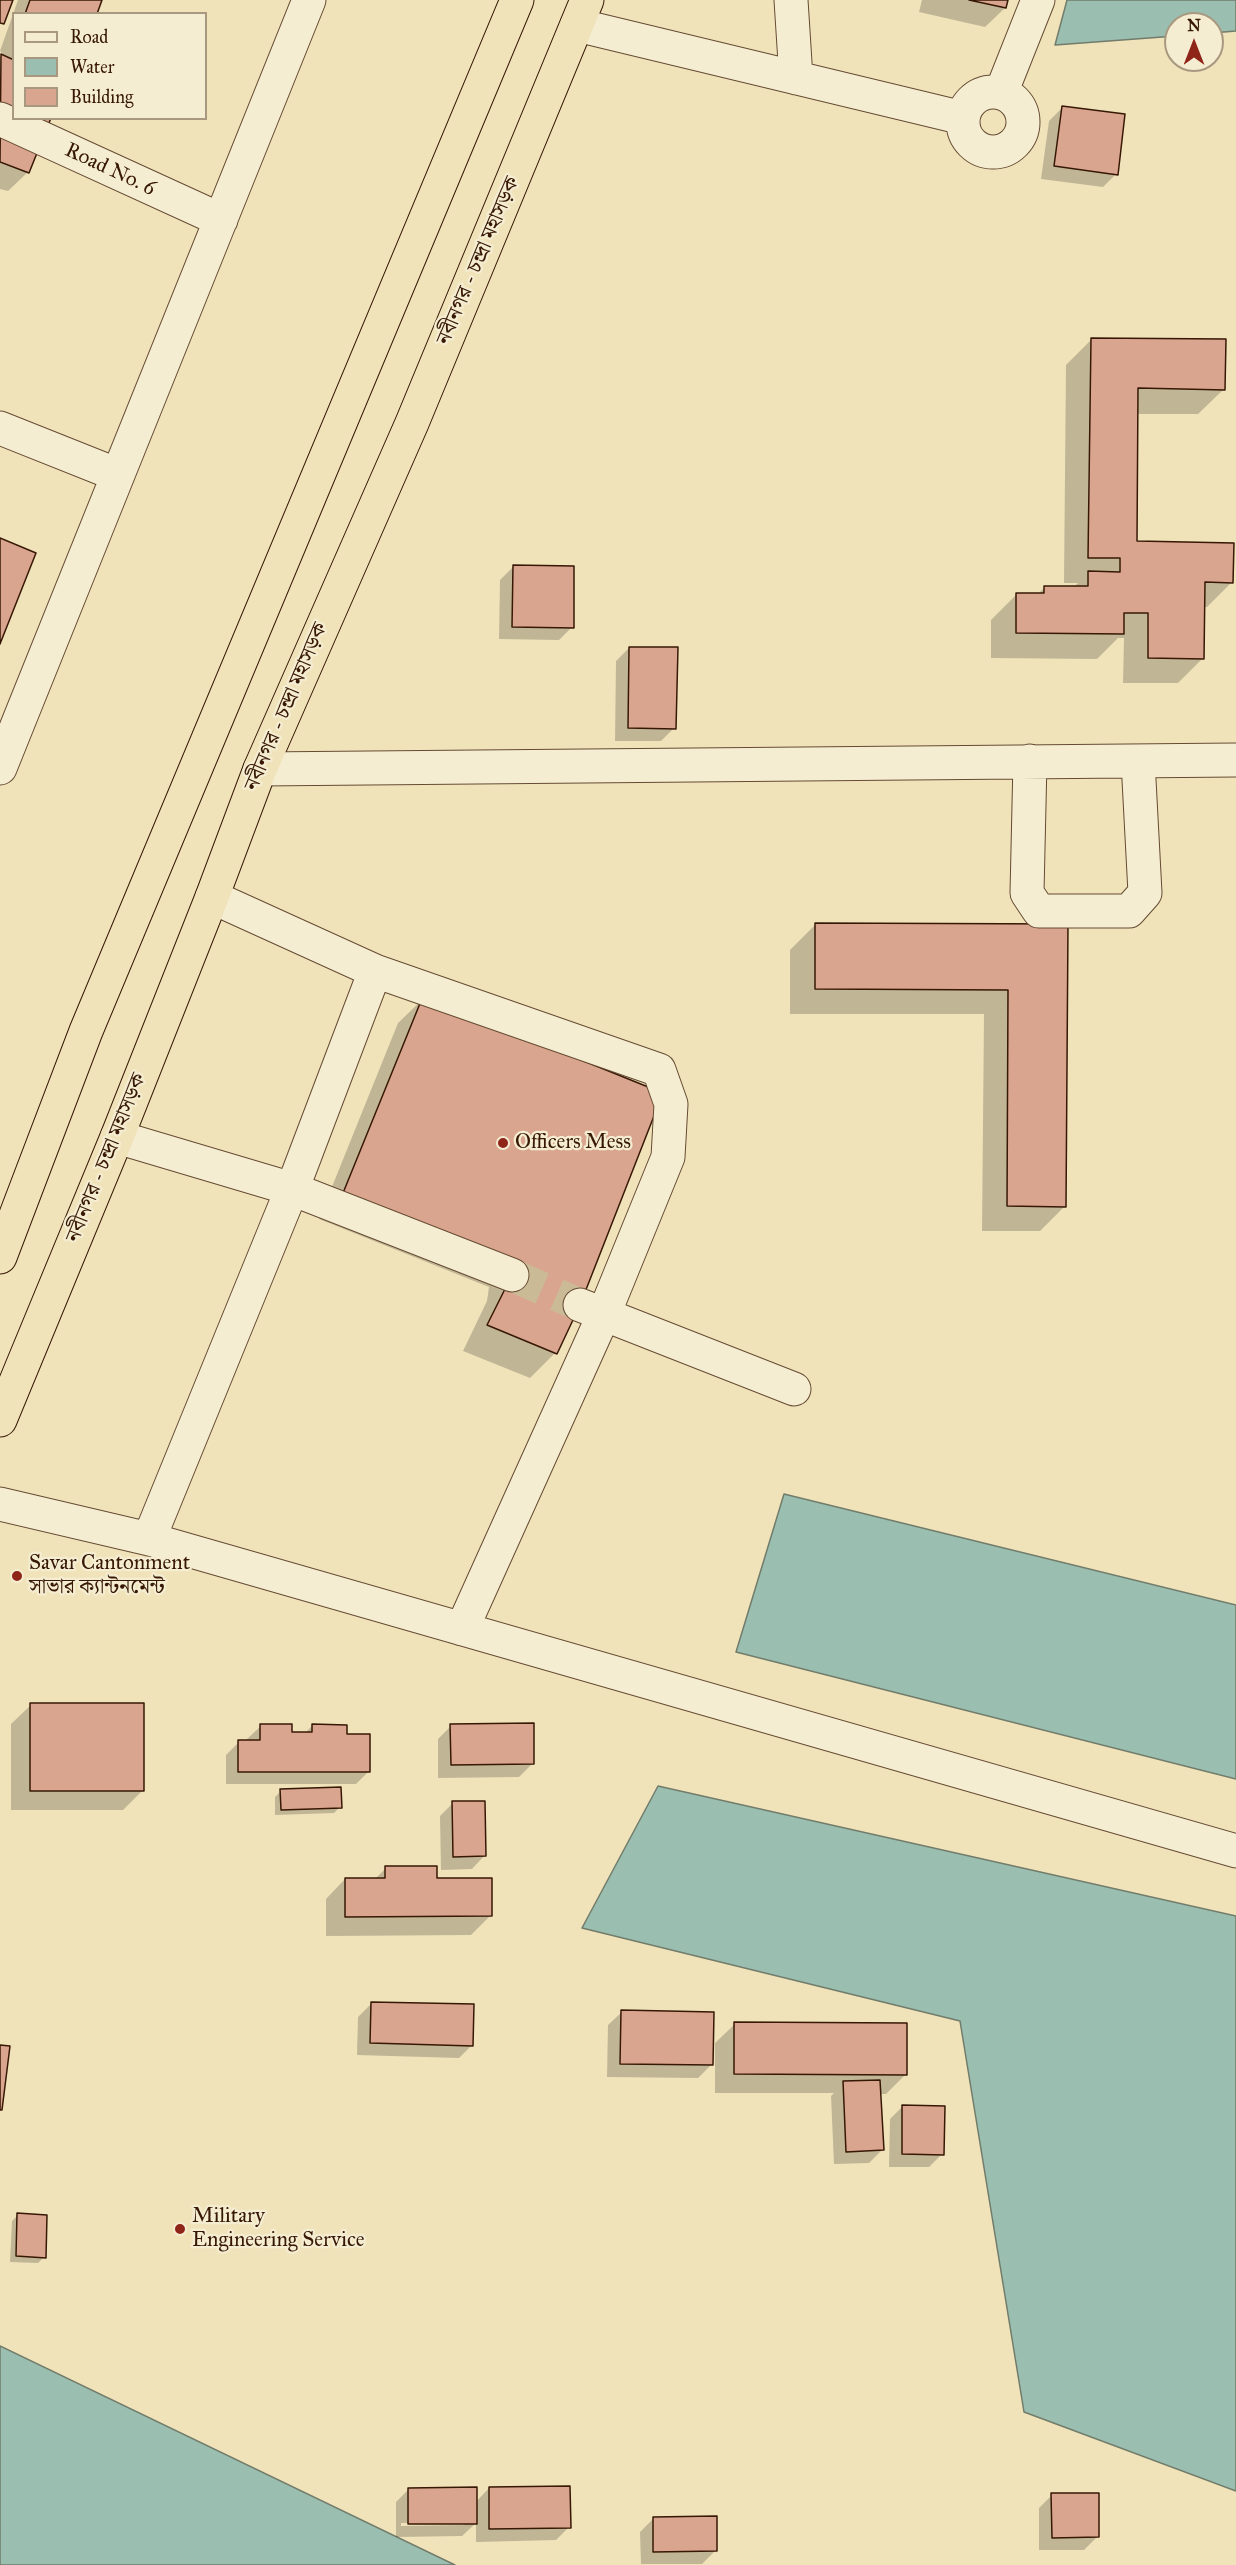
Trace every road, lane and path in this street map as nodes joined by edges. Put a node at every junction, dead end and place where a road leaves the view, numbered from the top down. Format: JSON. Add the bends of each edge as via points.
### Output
{"nodes":[{"id":1,"x":309,"y":0,"type":"edge"},
{"id":2,"x":517,"y":0,"type":"edge"},
{"id":3,"x":791,"y":0,"type":"edge"},
{"id":4,"x":1038,"y":0,"type":"edge"},
{"id":5,"x":582,"y":13,"type":"edge"},
{"id":6,"x":796,"y":78,"type":"junction"},
{"id":7,"x":1001,"y":93,"type":"junction"},
{"id":8,"x":963,"y":118,"type":"junction"},
{"id":9,"x":0,"y":120,"type":"edge"},
{"id":10,"x":220,"y":220,"type":"junction"},
{"id":11,"x":0,"y":428,"type":"edge"},
{"id":12,"x":118,"y":475,"type":"junction"},
{"id":13,"x":2,"y":758,"type":"edge"},
{"id":14,"x":1236,"y":760,"type":"edge"},
{"id":15,"x":1030,"y":761,"type":"junction"},
{"id":16,"x":1138,"y":761,"type":"junction"},
{"id":17,"x":260,"y":769,"type":"junction"},
{"id":18,"x":212,"y":897,"type":"junction"},
{"id":19,"x":375,"y":971,"type":"junction"},
{"id":20,"x":117,"y":1137,"type":"junction"},
{"id":21,"x":292,"y":1189,"type":"junction"},
{"id":22,"x":0,"y":1257,"type":"edge"},
{"id":23,"x":512,"y":1275,"type":"tunnel mouth"},
{"id":24,"x":592,"y":1309,"type":"junction"},
{"id":25,"x":794,"y":1389,"type":"dead end"},
{"id":26,"x":0,"y":1420,"type":"edge"},
{"id":27,"x":0,"y":1504,"type":"edge"},
{"id":28,"x":148,"y":1539,"type":"junction"},
{"id":29,"x":462,"y":1629,"type":"junction"},
{"id":30,"x":1236,"y":1851,"type":"edge"}],
"edges":[{"from":1,"to":10,"type":"street"},
{"from":2,"to":22,"type":"highway","via":[[86,1031]]},
{"from":3,"to":6,"type":"street"},
{"from":4,"to":7,"type":"street"},
{"from":5,"to":6,"type":"street"},
{"from":5,"to":17,"type":"highway","name":"নবীনগর - চন্দ্রা মহাসড়ক","via":[[412,423]]},
{"from":6,"to":8,"type":"street"},
{"from":7,"to":8,"type":"street","via":[[978,96]]},
{"from":7,"to":8,"type":"street","via":[[1012,98],[1024,118],[1018,141],[1009,149],[985,152],[975,147],[966,138]]},
{"from":9,"to":10,"type":"street","name":"Road No. 6"},
{"from":10,"to":12,"type":"street"},
{"from":11,"to":12,"type":"street"},
{"from":12,"to":13,"type":"street"},
{"from":14,"to":16,"type":"street"},
{"from":15,"to":16,"type":"street"},
{"from":15,"to":16,"type":"street","via":[[1028,893],[1039,911],[1129,911],[1145,893]]},
{"from":15,"to":17,"type":"street"},
{"from":17,"to":18,"type":"highway","name":"নবীনগর - চন্দ্রা মহাসড়ক"},
{"from":18,"to":19,"type":"street"},
{"from":18,"to":20,"type":"highway","name":"নবীনগর - চন্দ্রা মহাসড়ক"},
{"from":19,"to":21,"type":"street"},
{"from":19,"to":24,"type":"street","via":[[659,1070],[671,1104],[668,1157]]},
{"from":20,"to":21,"type":"street"},
{"from":20,"to":26,"type":"highway","name":"নবীনগর - চন্দ্রা মহাসড়ক"},
{"from":21,"to":23,"type":"street"},
{"from":21,"to":28,"type":"street"},
{"from":24,"to":25,"type":"street"},
{"from":24,"to":29,"type":"street"},
{"from":27,"to":28,"type":"street"},
{"from":28,"to":29,"type":"street"},
{"from":29,"to":30,"type":"street"}]}
